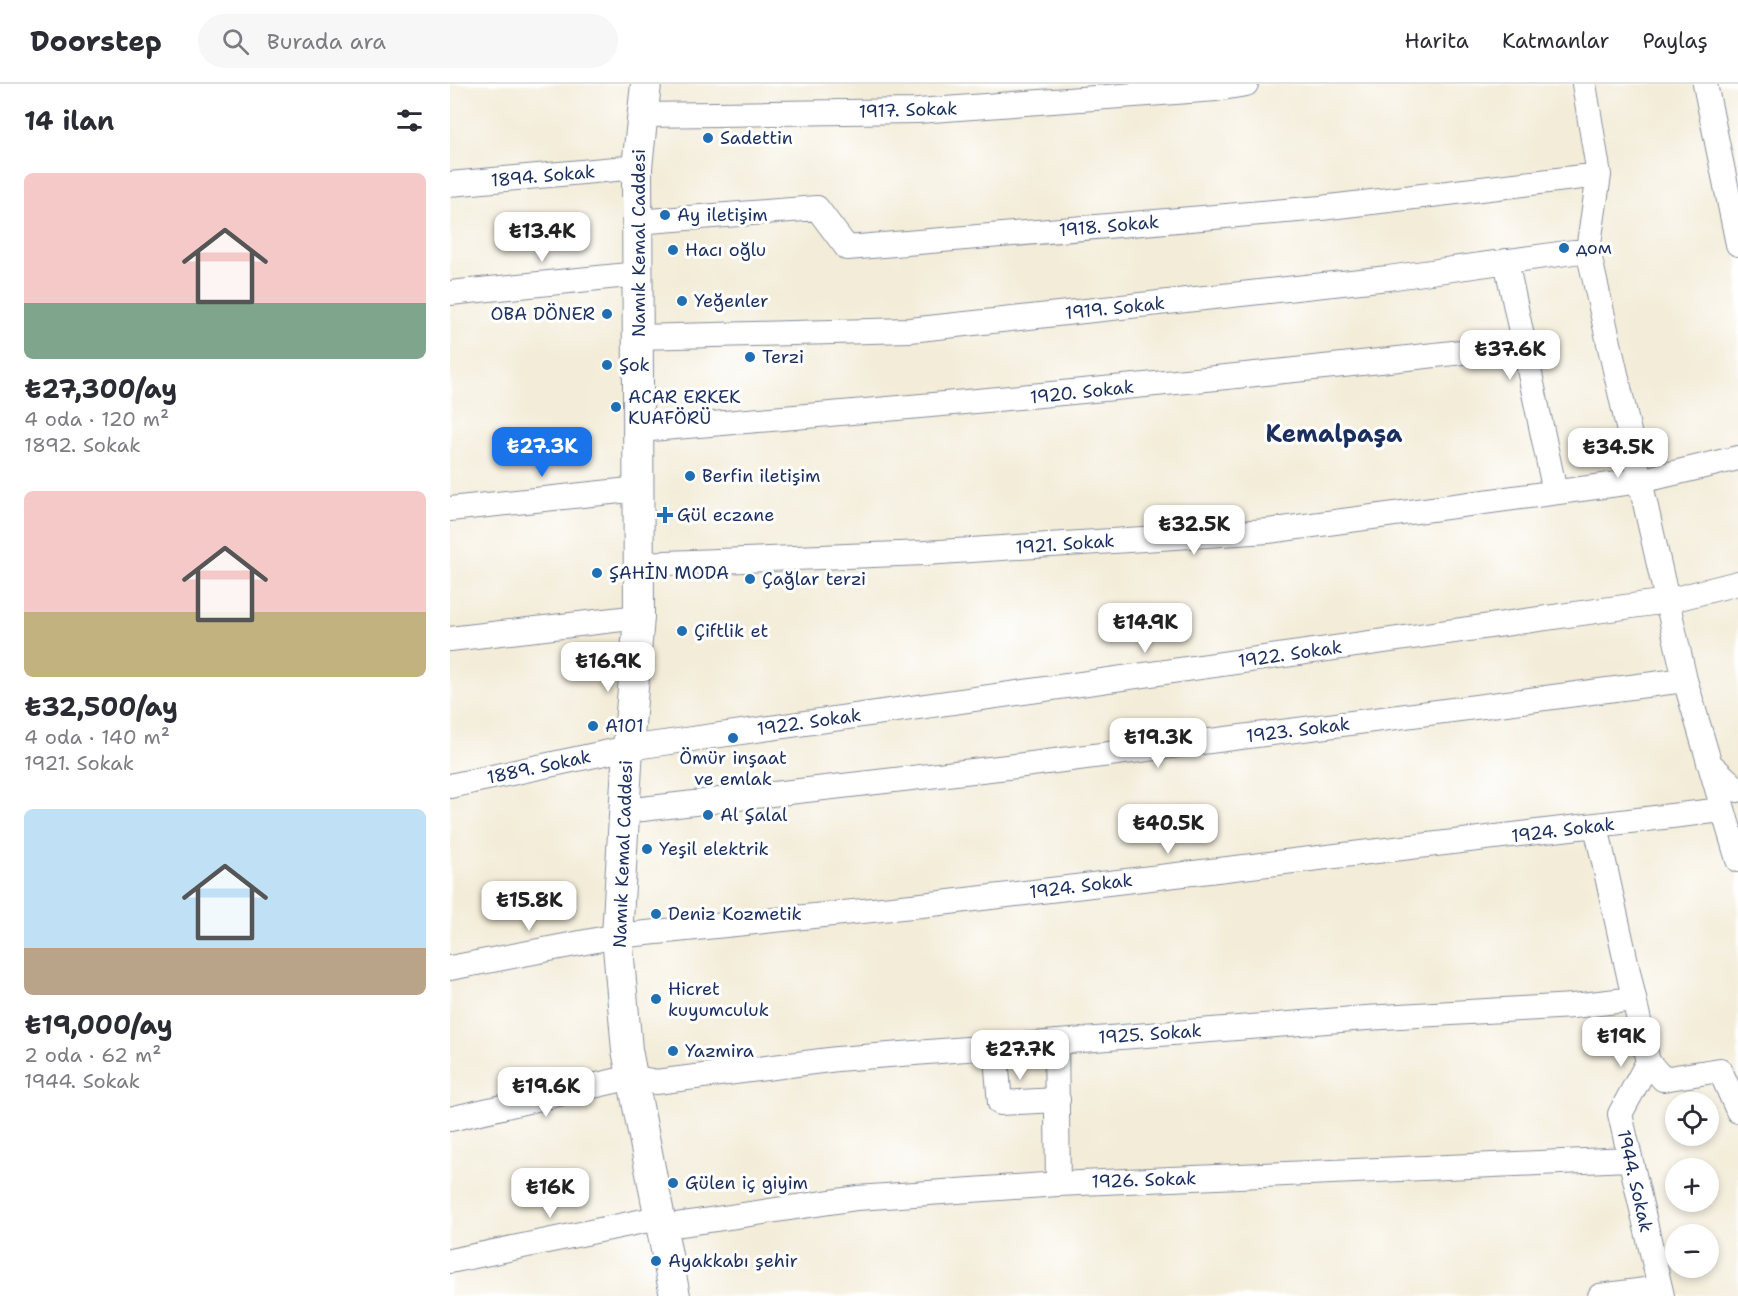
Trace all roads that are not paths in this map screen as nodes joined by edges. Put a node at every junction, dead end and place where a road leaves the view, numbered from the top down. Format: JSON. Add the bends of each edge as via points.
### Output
{"nodes":[{"id":1,"x":645,"y":84,"type":"edge"},
{"id":2,"x":1246,"y":84,"type":"edge"},
{"id":3,"x":1584,"y":84,"type":"edge"},
{"id":4,"x":1706,"y":84,"type":"edge"},
{"id":5,"x":642,"y":115,"type":"junction"},
{"id":6,"x":637,"y":167,"type":"junction"},
{"id":7,"x":1599,"y":175,"type":"junction"},
{"id":8,"x":450,"y":184,"type":"edge"},
{"id":9,"x":637,"y":222,"type":"junction"},
{"id":10,"x":1738,"y":244,"type":"edge"},
{"id":11,"x":1588,"y":250,"type":"junction"},
{"id":12,"x":1506,"y":261,"type":"junction"},
{"id":13,"x":638,"y":274,"type":"junction"},
{"id":14,"x":450,"y":293,"type":"edge"},
{"id":15,"x":638,"y":337,"type":"junction"},
{"id":16,"x":1524,"y":345,"type":"junction"},
{"id":17,"x":639,"y":430,"type":"junction"},
{"id":18,"x":1738,"y":458,"type":"edge"},
{"id":19,"x":1640,"y":481,"type":"junction"},
{"id":20,"x":639,"y":489,"type":"junction"},
{"id":21,"x":1555,"y":492,"type":"junction"},
{"id":22,"x":450,"y":508,"type":"edge"},
{"id":23,"x":639,"y":564,"type":"junction"},
{"id":24,"x":1738,"y":584,"type":"edge"},
{"id":25,"x":1667,"y":601,"type":"junction"},
{"id":26,"x":639,"y":617,"type":"junction"},
{"id":27,"x":450,"y":639,"type":"edge"},
{"id":28,"x":1685,"y":680,"type":"junction"},
{"id":29,"x":628,"y":748,"type":"junction"},
{"id":30,"x":1709,"y":763,"type":"junction"},
{"id":31,"x":450,"y":786,"type":"edge"},
{"id":32,"x":1738,"y":790,"type":"edge"},
{"id":33,"x":1722,"y":810,"type":"junction"},
{"id":34,"x":625,"y":811,"type":"junction"},
{"id":35,"x":1596,"y":826,"type":"junction"},
{"id":36,"x":1738,"y":860,"type":"edge"},
{"id":37,"x":617,"y":936,"type":"junction"},
{"id":38,"x":450,"y":968,"type":"edge"},
{"id":39,"x":1634,"y":999,"type":"junction"},
{"id":40,"x":1056,"y":1042,"type":"junction"},
{"id":41,"x":995,"y":1046,"type":"junction"},
{"id":42,"x":1648,"y":1062,"type":"junction"},
{"id":43,"x":1729,"y":1066,"type":"edge"},
{"id":44,"x":632,"y":1077,"type":"junction"},
{"id":45,"x":1058,"y":1100,"type":"junction"},
{"id":46,"x":1738,"y":1111,"type":"edge"},
{"id":47,"x":450,"y":1119,"type":"edge"},
{"id":48,"x":1629,"y":1159,"type":"junction"},
{"id":49,"x":1058,"y":1184,"type":"junction"},
{"id":50,"x":660,"y":1222,"type":"junction"},
{"id":51,"x":450,"y":1261,"type":"edge"},
{"id":52,"x":1661,"y":1292,"type":"edge"},
{"id":53,"x":675,"y":1296,"type":"edge"},
{"id":54,"x":1600,"y":1296,"type":"edge"}],
"edges":[{"from":1,"to":5,"type":"street","name":"Namık Kemal Caddesi"},
{"from":2,"to":5,"type":"street","name":"1917. Sokak","via":[[918,111]]},
{"from":3,"to":7,"type":"street"},
{"from":4,"to":10,"type":"street"},
{"from":5,"to":6,"type":"street","name":"Namık Kemal Caddesi"},
{"from":6,"to":8,"type":"street","name":"1894. Sokak"},
{"from":6,"to":9,"type":"street","name":"Namık Kemal Caddesi"},
{"from":7,"to":9,"type":"street","name":"1918. Sokak","via":[[1321,208],[847,248],[817,208]]},
{"from":7,"to":11,"type":"street"},
{"from":9,"to":13,"type":"street","name":"Namık Kemal Caddesi"},
{"from":11,"to":12,"type":"street","name":"1919. Sokak"},
{"from":11,"to":19,"type":"street"},
{"from":12,"to":15,"type":"street","name":"1919. Sokak","via":[[1388,278],[910,330]]},
{"from":12,"to":16,"type":"street"},
{"from":13,"to":14,"type":"street"},
{"from":13,"to":15,"type":"street","name":"Namık Kemal Caddesi"},
{"from":15,"to":17,"type":"street","name":"Namık Kemal Caddesi"},
{"from":16,"to":17,"type":"street","name":"1920. Sokak","via":[[979,402]]},
{"from":16,"to":21,"type":"street"},
{"from":17,"to":20,"type":"street","name":"Namık Kemal Caddesi"},
{"from":18,"to":19,"type":"street","name":"1921. Sokak"},
{"from":19,"to":21,"type":"street","name":"1921. Sokak"},
{"from":19,"to":25,"type":"street"},
{"from":20,"to":22,"type":"street"},
{"from":20,"to":23,"type":"street","name":"Namık Kemal Caddesi"},
{"from":21,"to":23,"type":"street","name":"1921. Sokak","via":[[1268,531],[925,553]]},
{"from":23,"to":26,"type":"street","name":"Namık Kemal Caddesi"},
{"from":24,"to":25,"type":"street","name":"1922. Sokak"},
{"from":25,"to":28,"type":"street"},
{"from":25,"to":29,"type":"street","name":"1922. Sokak"},
{"from":26,"to":27,"type":"street"},
{"from":26,"to":29,"type":"street","name":"Namık Kemal Caddesi"},
{"from":28,"to":30,"type":"street"},
{"from":28,"to":34,"type":"street","name":"1923. Sokak","via":[[1016,766]]},
{"from":29,"to":31,"type":"street","name":"1889. Sokak"},
{"from":29,"to":34,"type":"street","name":"Namık Kemal Caddesi"},
{"from":30,"to":32,"type":"street"},
{"from":30,"to":33,"type":"street"},
{"from":33,"to":35,"type":"street","name":"1924. Sokak"},
{"from":33,"to":36,"type":"street"},
{"from":34,"to":37,"type":"street","name":"Namık Kemal Caddesi"},
{"from":35,"to":37,"type":"street","name":"1924. Sokak","via":[[941,903]]},
{"from":35,"to":39,"type":"street"},
{"from":37,"to":38,"type":"street","name":"1924. Sokak"},
{"from":37,"to":44,"type":"street","name":"Namık Kemal Caddesi"},
{"from":39,"to":40,"type":"street","name":"1925. Sokak"},
{"from":39,"to":42,"type":"street"},
{"from":40,"to":41,"type":"street","name":"1925. Sokak"},
{"from":40,"to":45,"type":"street"},
{"from":41,"to":44,"type":"street","name":"1925. Sokak","via":[[837,1059],[656,1082]]},
{"from":41,"to":45,"type":"street","via":[[1000,1103]]},
{"from":42,"to":43,"type":"street","via":[[1663,1079]]},
{"from":42,"to":48,"type":"street","name":"1944. Sokak","via":[[1620,1114]]},
{"from":43,"to":46,"type":"street"},
{"from":44,"to":47,"type":"street"},
{"from":44,"to":50,"type":"street","name":"Namık Kemal Caddesi"},
{"from":45,"to":49,"type":"street"},
{"from":48,"to":49,"type":"street","name":"1926. Sokak"},
{"from":48,"to":52,"type":"street","name":"1944. Sokak"},
{"from":49,"to":50,"type":"street","name":"1926. Sokak","via":[[856,1198]]},
{"from":50,"to":51,"type":"street","name":"1926. Sokak"},
{"from":50,"to":53,"type":"street","name":"Namık Kemal Caddesi"},
{"from":52,"to":54,"type":"street"}]}
